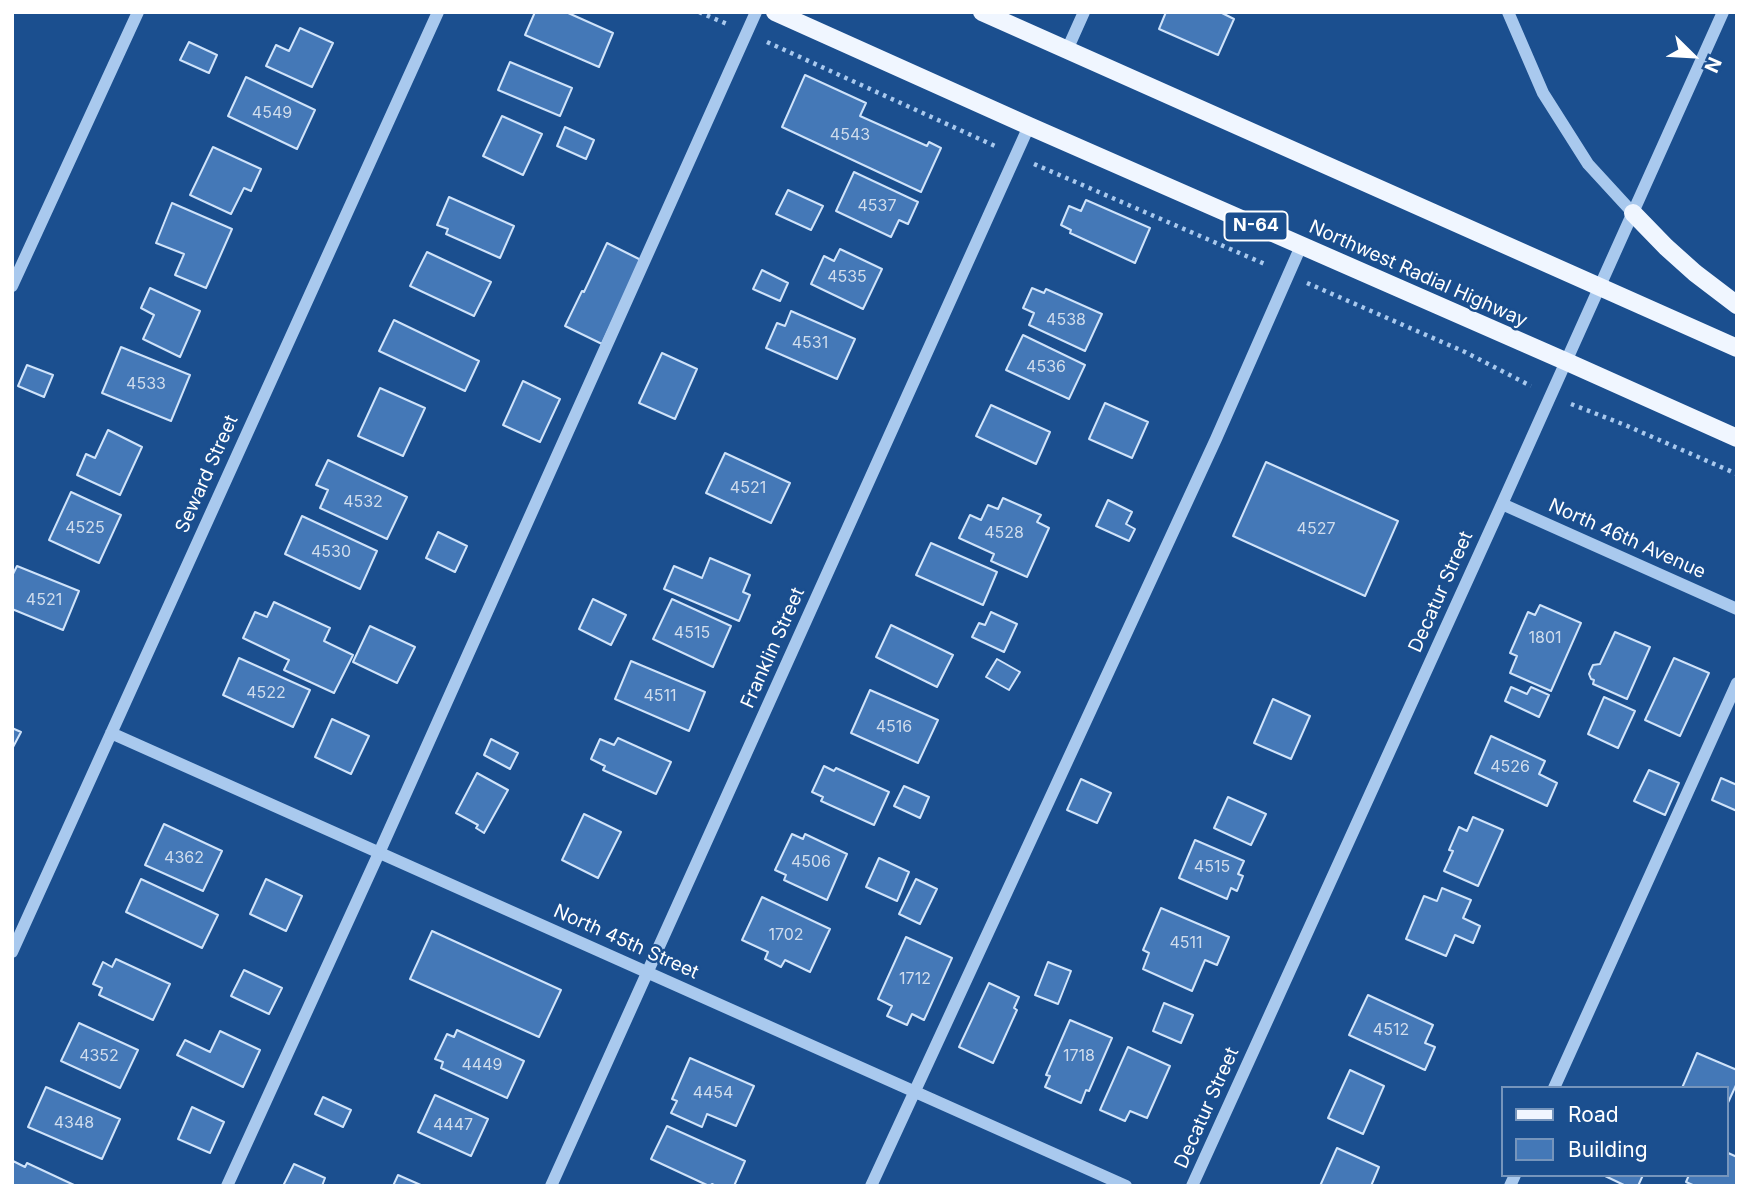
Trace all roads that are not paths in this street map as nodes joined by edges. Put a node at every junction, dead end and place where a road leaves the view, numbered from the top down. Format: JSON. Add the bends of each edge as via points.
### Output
{"nodes":[{"id":1,"x":138,"y":12,"type":"edge"},
{"id":2,"x":438,"y":12,"type":"edge"},
{"id":3,"x":756,"y":12,"type":"edge"},
{"id":4,"x":775,"y":12,"type":"edge"},
{"id":5,"x":982,"y":12,"type":"edge"},
{"id":6,"x":1084,"y":12,"type":"edge"},
{"id":7,"x":1508,"y":12,"type":"edge"},
{"id":8,"x":1723,"y":12,"type":"edge"},
{"id":9,"x":1067,"y":50,"type":"junction"},
{"id":10,"x":1029,"y":126,"type":"junction"},
{"id":11,"x":1633,"y":213,"type":"junction"},
{"id":12,"x":1301,"y":246,"type":"junction"},
{"id":13,"x":12,"y":286,"type":"edge"},
{"id":14,"x":1600,"y":288,"type":"junction"},
{"id":15,"x":1737,"y":305,"type":"edge"},
{"id":16,"x":1737,"y":348,"type":"edge"},
{"id":17,"x":1565,"y":362,"type":"junction"},
{"id":18,"x":1737,"y":438,"type":"edge"},
{"id":19,"x":1502,"y":504,"type":"junction"},
{"id":20,"x":1737,"y":609,"type":"edge"},
{"id":21,"x":1736,"y":684,"type":"edge"},
{"id":22,"x":111,"y":733,"type":"junction"},
{"id":23,"x":379,"y":853,"type":"junction"},
{"id":24,"x":12,"y":952,"type":"edge"},
{"id":25,"x":648,"y":973,"type":"junction"},
{"id":26,"x":1555,"y":1086,"type":"edge"},
{"id":27,"x":914,"y":1091,"type":"junction"},
{"id":28,"x":227,"y":1186,"type":"edge"},
{"id":29,"x":551,"y":1186,"type":"edge"},
{"id":30,"x":871,"y":1186,"type":"edge"},
{"id":31,"x":1126,"y":1186,"type":"edge"},
{"id":32,"x":1192,"y":1186,"type":"edge"}],
"edges":[{"from":1,"to":13,"type":"street"},
{"from":2,"to":22,"type":"street","name":"Seward Street"},
{"from":3,"to":23,"type":"street"},
{"from":4,"to":10,"type":"main road","name":"Northwest Radial Highway","number":"N-64"},
{"from":5,"to":9,"type":"main road"},
{"from":6,"to":9,"type":"street"},
{"from":7,"to":11,"type":"street","via":[[1543,93],[1588,164]]},
{"from":8,"to":11,"type":"street","name":"Decatur Street"},
{"from":9,"to":14,"type":"main road"},
{"from":10,"to":12,"type":"main road","name":"Northwest Radial Highway","number":"N-64"},
{"from":10,"to":25,"type":"street","name":"Franklin Street"},
{"from":11,"to":14,"type":"street","name":"Decatur Street"},
{"from":11,"to":15,"type":"main road","via":[[1695,273]]},
{"from":12,"to":17,"type":"main road","name":"Northwest Radial Highway","number":"N-64"},
{"from":12,"to":27,"type":"street"},
{"from":14,"to":16,"type":"main road"},
{"from":14,"to":17,"type":"street","name":"Decatur Street"},
{"from":17,"to":18,"type":"main road","name":"Northwest Radial Highway","number":"N-64"},
{"from":17,"to":19,"type":"street","name":"Decatur Street"},
{"from":19,"to":20,"type":"street","name":"North 46th Avenue"},
{"from":19,"to":32,"type":"street","name":"Decatur Street"},
{"from":21,"to":26,"type":"street"},
{"from":22,"to":23,"type":"street","name":"North 45th Street"},
{"from":22,"to":24,"type":"street","name":"Seward Street"},
{"from":23,"to":25,"type":"street","name":"North 45th Street"},
{"from":23,"to":28,"type":"street"},
{"from":25,"to":27,"type":"street","name":"North 45th Street"},
{"from":25,"to":29,"type":"street","name":"Franklin Street"},
{"from":27,"to":30,"type":"street"},
{"from":27,"to":31,"type":"street","name":"North 45th Street"}]}
